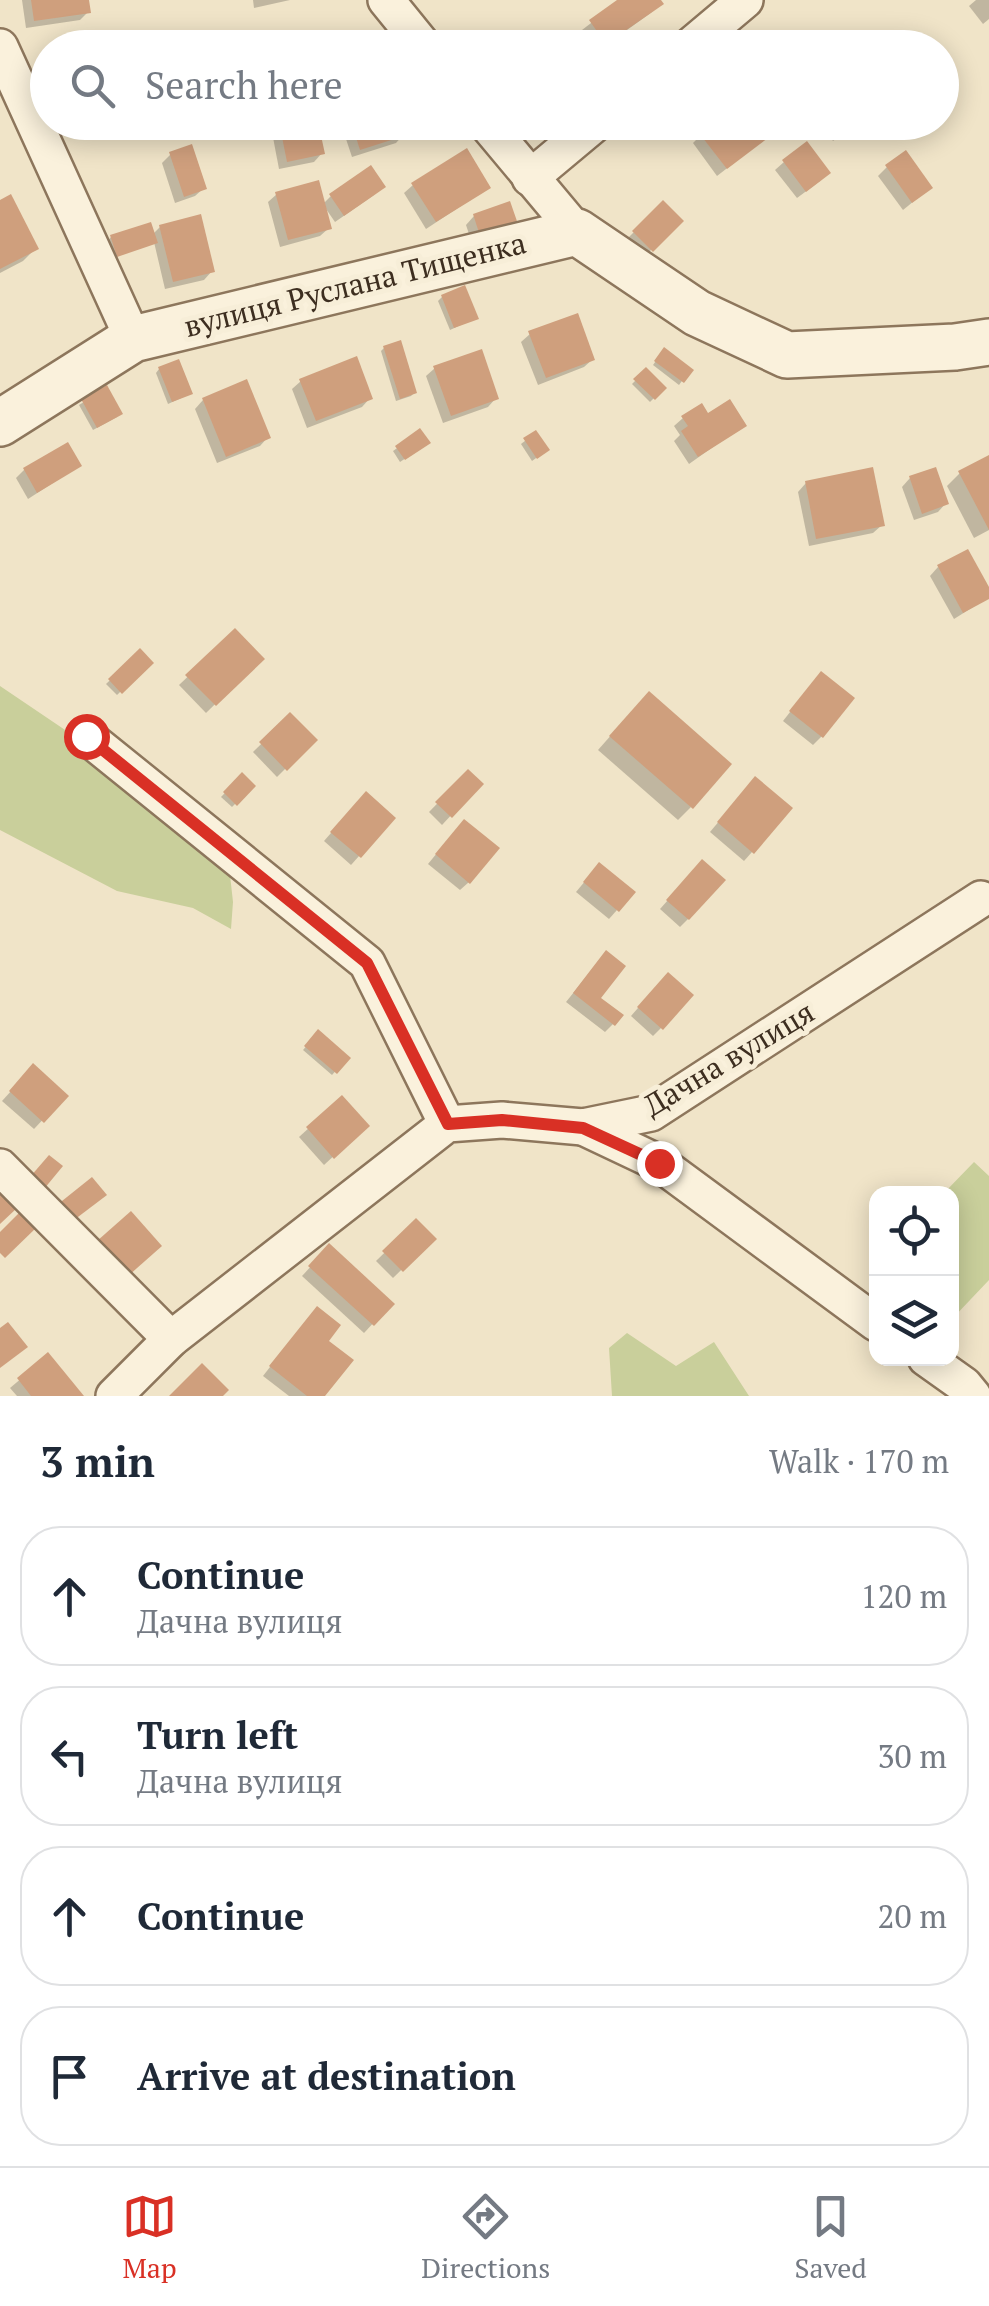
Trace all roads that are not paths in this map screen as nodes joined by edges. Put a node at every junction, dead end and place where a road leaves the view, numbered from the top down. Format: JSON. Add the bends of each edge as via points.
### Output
{"nodes":[{"id":1,"x":386,"y":0,"type":"edge"},
{"id":2,"x":745,"y":0,"type":"edge"},
{"id":3,"x":410,"y":30,"type":"edge"},
{"id":4,"x":709,"y":30,"type":"edge"},
{"id":5,"x":0,"y":46,"type":"edge"},
{"id":6,"x":30,"y":112,"type":"edge"},
{"id":7,"x":43,"y":140,"type":"edge"},
{"id":8,"x":500,"y":140,"type":"edge"},
{"id":9,"x":576,"y":140,"type":"edge"},
{"id":10,"x":530,"y":178,"type":"junction"},
{"id":11,"x":577,"y":232,"type":"junction"},
{"id":12,"x":134,"y":339,"type":"junction"},
{"id":13,"x":989,"y":342,"type":"edge"},
{"id":14,"x":0,"y":423,"type":"edge"},
{"id":15,"x":86,"y":736,"type":"dead end"},
{"id":16,"x":981,"y":899,"type":"dead end"},
{"id":17,"x":448,"y":1124,"type":"junction"},
{"id":18,"x":583,"y":1128,"type":"junction"},
{"id":19,"x":0,"y":1167,"type":"edge"},
{"id":20,"x":869,"y":1318,"type":"edge"},
{"id":21,"x":171,"y":1339,"type":"junction"},
{"id":22,"x":937,"y":1366,"type":"edge"},
{"id":23,"x":114,"y":1396,"type":"edge"},
{"id":24,"x":973,"y":1396,"type":"edge"}],
"edges":[{"from":1,"to":3,"type":"street"},
{"from":2,"to":4,"type":"street"},
{"from":5,"to":6,"type":"street"},
{"from":7,"to":12,"type":"street"},
{"from":8,"to":10,"type":"street"},
{"from":9,"to":10,"type":"street"},
{"from":10,"to":11,"type":"street"},
{"from":11,"to":12,"type":"street","name":"вулиця Руслана Тищенка"},
{"from":11,"to":13,"type":"street","via":[[698,313],[787,355]]},
{"from":12,"to":14,"type":"street","name":"вулиця Руслана Тищенка"},
{"from":15,"to":17,"type":"street","via":[[367,963]]},
{"from":16,"to":18,"type":"street","name":"Дачна вулиця","via":[[652,1113]]},
{"from":17,"to":18,"type":"street","name":"Дачна вулиця","via":[[502,1120]]},
{"from":17,"to":21,"type":"street"},
{"from":18,"to":20,"type":"street","via":[[659,1163]]},
{"from":19,"to":21,"type":"street"},
{"from":21,"to":23,"type":"street"},
{"from":22,"to":24,"type":"street"}]}
